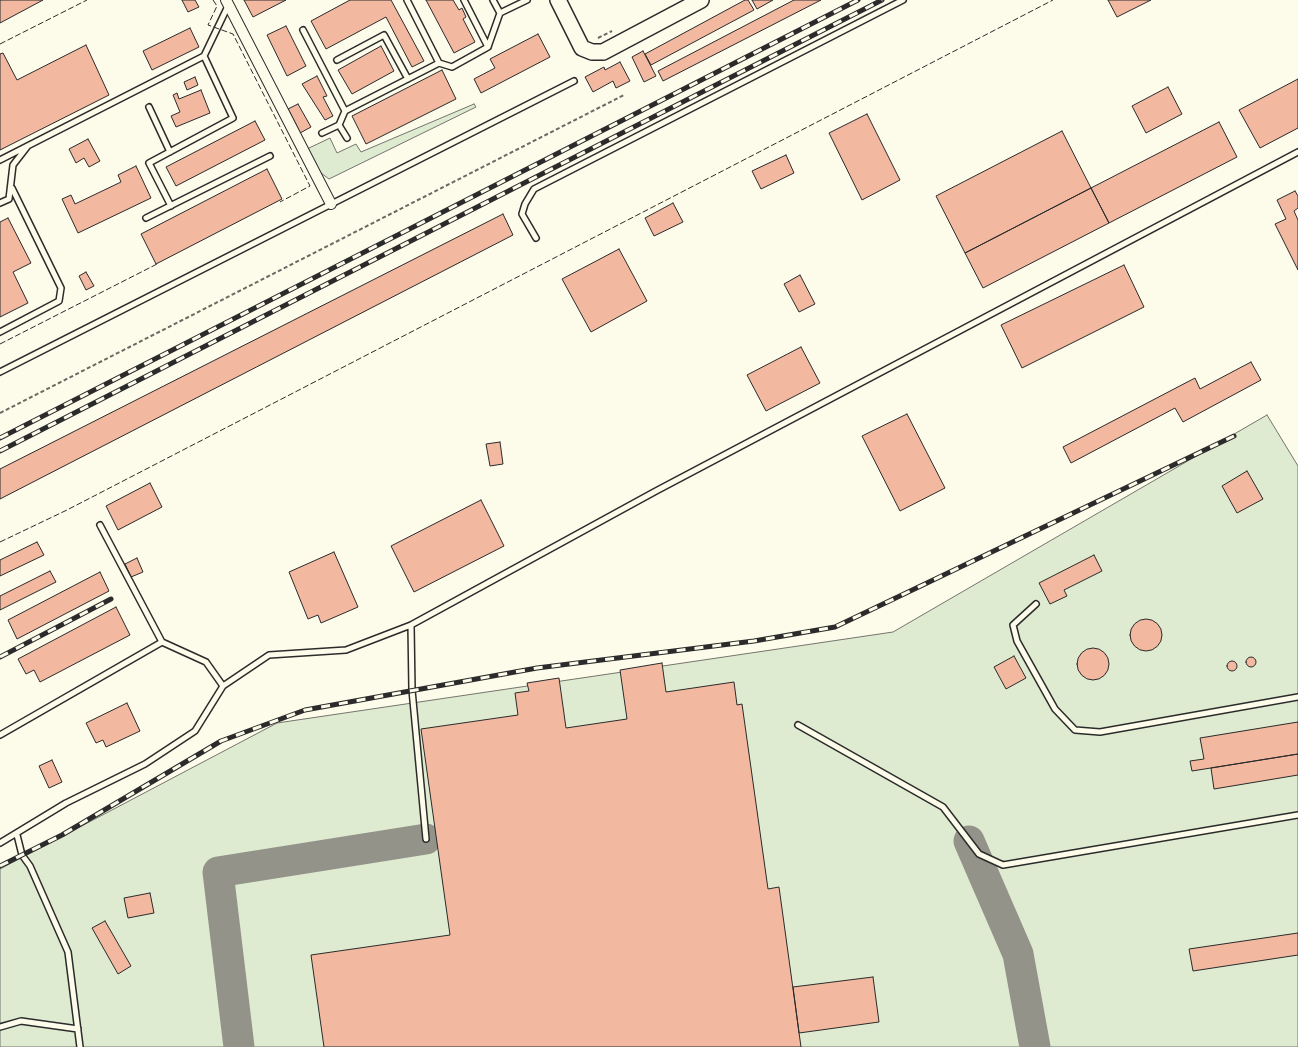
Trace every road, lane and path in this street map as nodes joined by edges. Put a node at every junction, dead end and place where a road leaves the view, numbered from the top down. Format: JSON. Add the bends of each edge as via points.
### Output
{"nodes":[{"id":1,"x":407,"y":0,"type":"edge"},
{"id":2,"x":464,"y":0,"type":"edge"},
{"id":3,"x":493,"y":0,"type":"edge"},
{"id":4,"x":527,"y":0,"type":"edge"},
{"id":5,"x":558,"y":0,"type":"edge"},
{"id":6,"x":701,"y":0,"type":"edge"},
{"id":7,"x":903,"y":0,"type":"edge"},
{"id":8,"x":227,"y":2,"type":"edge"},
{"id":9,"x":500,"y":13,"type":"junction"},
{"id":10,"x":303,"y":30,"type":"dead end"},
{"id":11,"x":488,"y":46,"type":"junction"},
{"id":12,"x":204,"y":56,"type":"junction"},
{"id":13,"x":337,"y":60,"type":"dead end"},
{"id":14,"x":439,"y":63,"type":"junction"},
{"id":15,"x":408,"y":79,"type":"junction"},
{"id":16,"x":574,"y":81,"type":"dead end"},
{"id":17,"x":624,"y":95,"type":"dead end"},
{"id":18,"x":149,"y":107,"type":"dead end"},
{"id":19,"x":344,"y":112,"type":"junction"},
{"id":20,"x":340,"y":125,"type":"junction"},
{"id":21,"x":322,"y":133,"type":"dead end"},
{"id":22,"x":347,"y":138,"type":"dead end"},
{"id":23,"x":28,"y":146,"type":"junction"},
{"id":24,"x":170,"y":152,"type":"junction"},
{"id":25,"x":1298,"y":152,"type":"edge"},
{"id":26,"x":270,"y":156,"type":"dead end"},
{"id":27,"x":0,"y":160,"type":"edge"},
{"id":28,"x":12,"y":188,"type":"junction"},
{"id":29,"x":0,"y":203,"type":"edge"},
{"id":30,"x":331,"y":204,"type":"junction"},
{"id":31,"x":171,"y":206,"type":"junction"},
{"id":32,"x":146,"y":218,"type":"dead end"},
{"id":33,"x":536,"y":238,"type":"dead end"},
{"id":34,"x":0,"y":332,"type":"edge"},
{"id":35,"x":0,"y":372,"type":"edge"},
{"id":36,"x":0,"y":413,"type":"edge"},
{"id":37,"x":100,"y":525,"type":"dead end"},
{"id":38,"x":1036,"y":604,"type":"dead end"},
{"id":39,"x":411,"y":626,"type":"junction"},
{"id":40,"x":162,"y":642,"type":"junction"},
{"id":41,"x":223,"y":686,"type":"junction"},
{"id":42,"x":1298,"y":697,"type":"edge"},
{"id":43,"x":798,"y":724,"type":"dead end"},
{"id":44,"x":0,"y":735,"type":"edge"},
{"id":45,"x":1298,"y":815,"type":"edge"},
{"id":46,"x":17,"y":835,"type":"junction"},
{"id":47,"x":426,"y":839,"type":"dead end"},
{"id":48,"x":0,"y":843,"type":"edge"},
{"id":49,"x":0,"y":1027,"type":"edge"},
{"id":50,"x":78,"y":1029,"type":"junction"},
{"id":51,"x":80,"y":1047,"type":"edge"}],
"edges":[{"from":1,"to":14,"type":"lane"},
{"from":2,"to":11,"type":"lane"},
{"from":3,"to":9,"type":"lane"},
{"from":4,"to":9,"type":"lane"},
{"from":5,"to":6,"type":"street","via":[[582,48],[592,52],[603,52]]},
{"from":7,"to":33,"type":"lane","via":[[534,189],[524,204],[522,214]]},
{"from":8,"to":12,"type":"lane"},
{"from":8,"to":30,"type":"street"},
{"from":9,"to":11,"type":"lane"},
{"from":10,"to":19,"type":"lane"},
{"from":11,"to":14,"type":"lane","via":[[452,67]]},
{"from":12,"to":23,"type":"lane"},
{"from":12,"to":24,"type":"lane","via":[[233,118]]},
{"from":13,"to":15,"type":"lane","via":[[384,35]]},
{"from":14,"to":15,"type":"lane"},
{"from":15,"to":19,"type":"lane"},
{"from":16,"to":30,"type":"lane"},
{"from":17,"to":36,"type":"path"},
{"from":18,"to":24,"type":"lane"},
{"from":19,"to":20,"type":"lane"},
{"from":20,"to":21,"type":"lane"},
{"from":20,"to":22,"type":"lane"},
{"from":23,"to":27,"type":"lane"},
{"from":23,"to":28,"type":"lane","via":[[13,165]]},
{"from":24,"to":31,"type":"lane","via":[[149,163]]},
{"from":25,"to":39,"type":"lane","via":[[656,491]]},
{"from":26,"to":31,"type":"lane"},
{"from":28,"to":29,"type":"lane","via":[[9,199]]},
{"from":28,"to":34,"type":"lane","via":[[61,288],[59,301]]},
{"from":30,"to":35,"type":"lane"},
{"from":31,"to":32,"type":"lane"},
{"from":37,"to":40,"type":"lane"},
{"from":38,"to":42,"type":"lane","via":[[1013,625],[1017,641],[1055,709],[1076,730],[1100,732]]},
{"from":39,"to":41,"type":"lane","via":[[346,650],[268,655]]},
{"from":39,"to":47,"type":"lane","via":[[412,690]]},
{"from":40,"to":41,"type":"lane","via":[[206,662]]},
{"from":40,"to":44,"type":"lane"},
{"from":41,"to":46,"type":"lane","via":[[195,731],[145,764],[66,803]]},
{"from":43,"to":45,"type":"lane","via":[[943,807],[979,854],[1003,865]]},
{"from":46,"to":48,"type":"lane"},
{"from":46,"to":50,"type":"lane","via":[[22,855],[30,866],[68,952]]},
{"from":49,"to":50,"type":"lane","via":[[22,1021]]},
{"from":50,"to":51,"type":"lane"}]}
